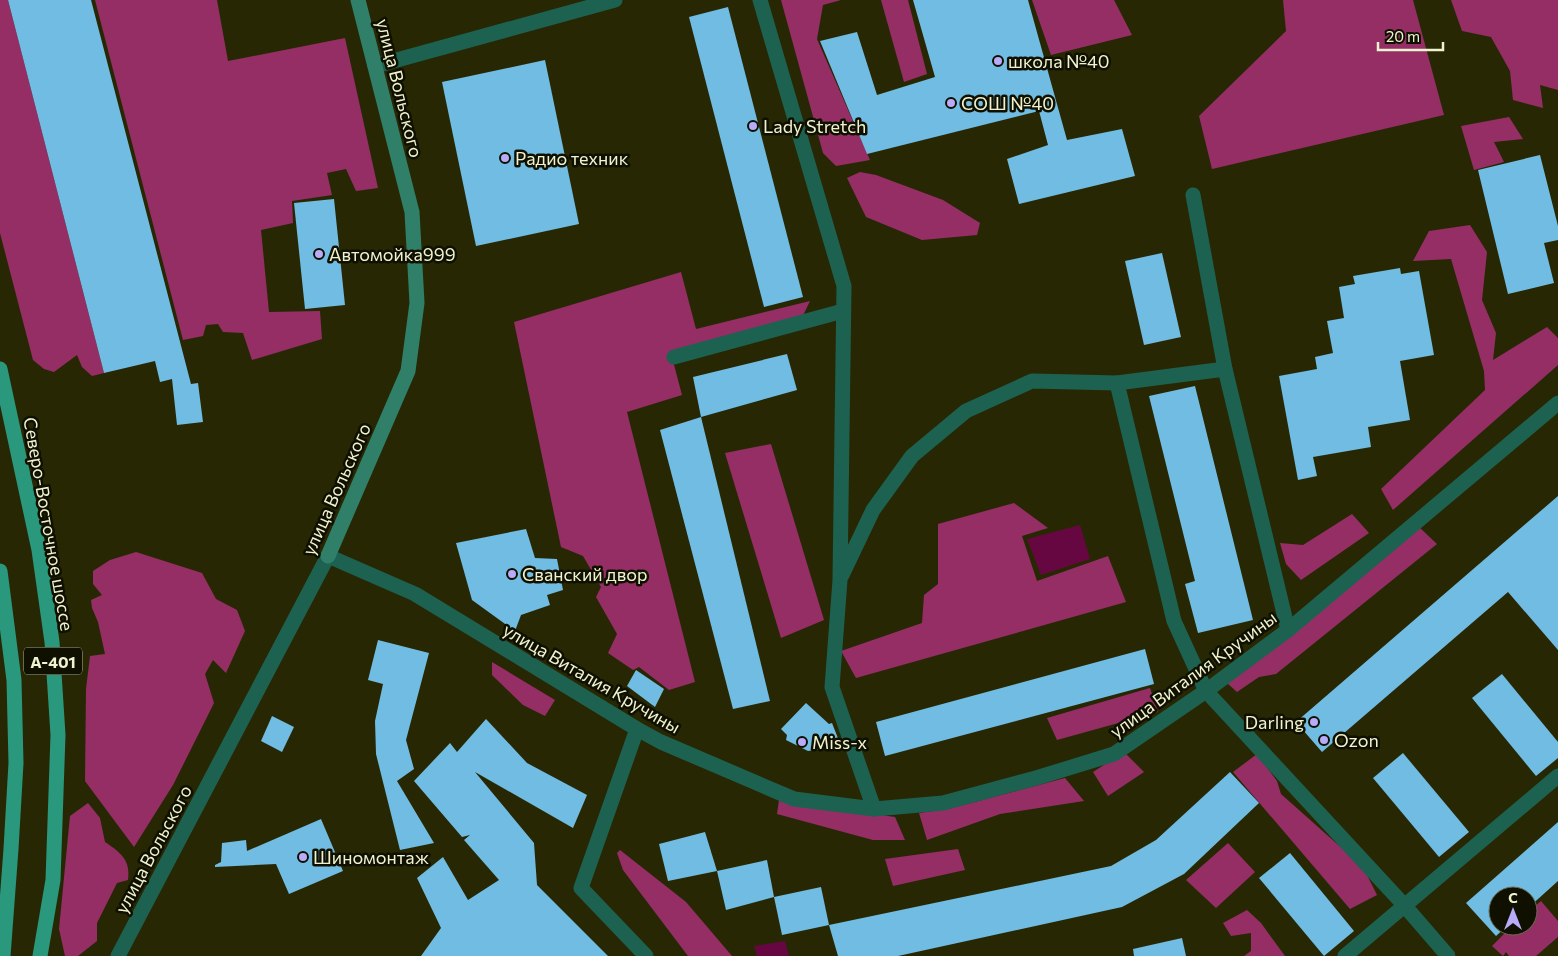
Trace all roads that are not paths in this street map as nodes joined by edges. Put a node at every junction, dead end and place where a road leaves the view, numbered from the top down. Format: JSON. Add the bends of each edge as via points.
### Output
{"nodes":[{"id":1,"x":358,"y":0,"type":"edge"},
{"id":2,"x":616,"y":0,"type":"edge"},
{"id":3,"x":760,"y":0,"type":"edge"},
{"id":4,"x":375,"y":66,"type":"junction"},
{"id":5,"x":1193,"y":195,"type":"dead end"},
{"id":6,"x":844,"y":311,"type":"junction"},
{"id":7,"x":674,"y":357,"type":"dead end"},
{"id":8,"x":0,"y":369,"type":"edge"},
{"id":9,"x":1225,"y":369,"type":"junction"},
{"id":10,"x":1117,"y":383,"type":"junction"},
{"id":11,"x":1555,"y":412,"type":"edge"},
{"id":12,"x":328,"y":556,"type":"junction"},
{"id":13,"x":0,"y":571,"type":"edge"},
{"id":14,"x":840,"y":580,"type":"junction"},
{"id":15,"x":1288,"y":630,"type":"junction"},
{"id":16,"x":1206,"y":690,"type":"junction"},
{"id":17,"x":637,"y":729,"type":"junction"},
{"id":18,"x":1558,"y":776,"type":"edge"},
{"id":19,"x":874,"y":809,"type":"junction"},
{"id":20,"x":1404,"y":905,"type":"junction"},
{"id":21,"x":3,"y":956,"type":"edge"},
{"id":22,"x":40,"y":956,"type":"edge"},
{"id":23,"x":118,"y":956,"type":"edge"},
{"id":24,"x":646,"y":956,"type":"edge"},
{"id":25,"x":1345,"y":956,"type":"edge"},
{"id":26,"x":1448,"y":956,"type":"edge"}],
"edges":[{"from":1,"to":4,"type":"main road","name":"улица Вольского"},
{"from":2,"to":4,"type":"street"},
{"from":3,"to":6,"type":"street","via":[[844,286]]},
{"from":4,"to":12,"type":"main road","name":"улица Вольского","via":[[412,212],[418,303],[408,371]]},
{"from":5,"to":9,"type":"street"},
{"from":6,"to":7,"type":"street"},
{"from":6,"to":14,"type":"street"},
{"from":8,"to":22,"type":"main road","name":"Северо-Восточное шоссе","number":"А-401","via":[[39,550],[52,642],[58,735],[53,880]]},
{"from":9,"to":10,"type":"street"},
{"from":9,"to":15,"type":"street"},
{"from":10,"to":14,"type":"street","via":[[1032,381],[966,410],[912,456],[873,510]]},
{"from":10,"to":16,"type":"street","via":[[1174,621]]},
{"from":11,"to":15,"type":"street","name":"улица Виталия Кручины"},
{"from":12,"to":17,"type":"street","name":"улица Виталия Кручины","via":[[415,594]]},
{"from":12,"to":23,"type":"street","name":"улица Вольского"},
{"from":13,"to":21,"type":"main road","number":"А-401","via":[[14,680],[16,763]]},
{"from":14,"to":19,"type":"street","via":[[832,687]]},
{"from":15,"to":16,"type":"street","name":"улица Виталия Кручины"},
{"from":16,"to":19,"type":"street","name":"улица Виталия Кручины","via":[[1114,754],[944,803]]},
{"from":16,"to":20,"type":"street"},
{"from":17,"to":19,"type":"street","name":"улица Виталия Кручины","via":[[660,742],[794,799]]},
{"from":17,"to":24,"type":"street","via":[[581,888]]},
{"from":18,"to":20,"type":"street"},
{"from":20,"to":25,"type":"street"},
{"from":20,"to":26,"type":"street"}]}
